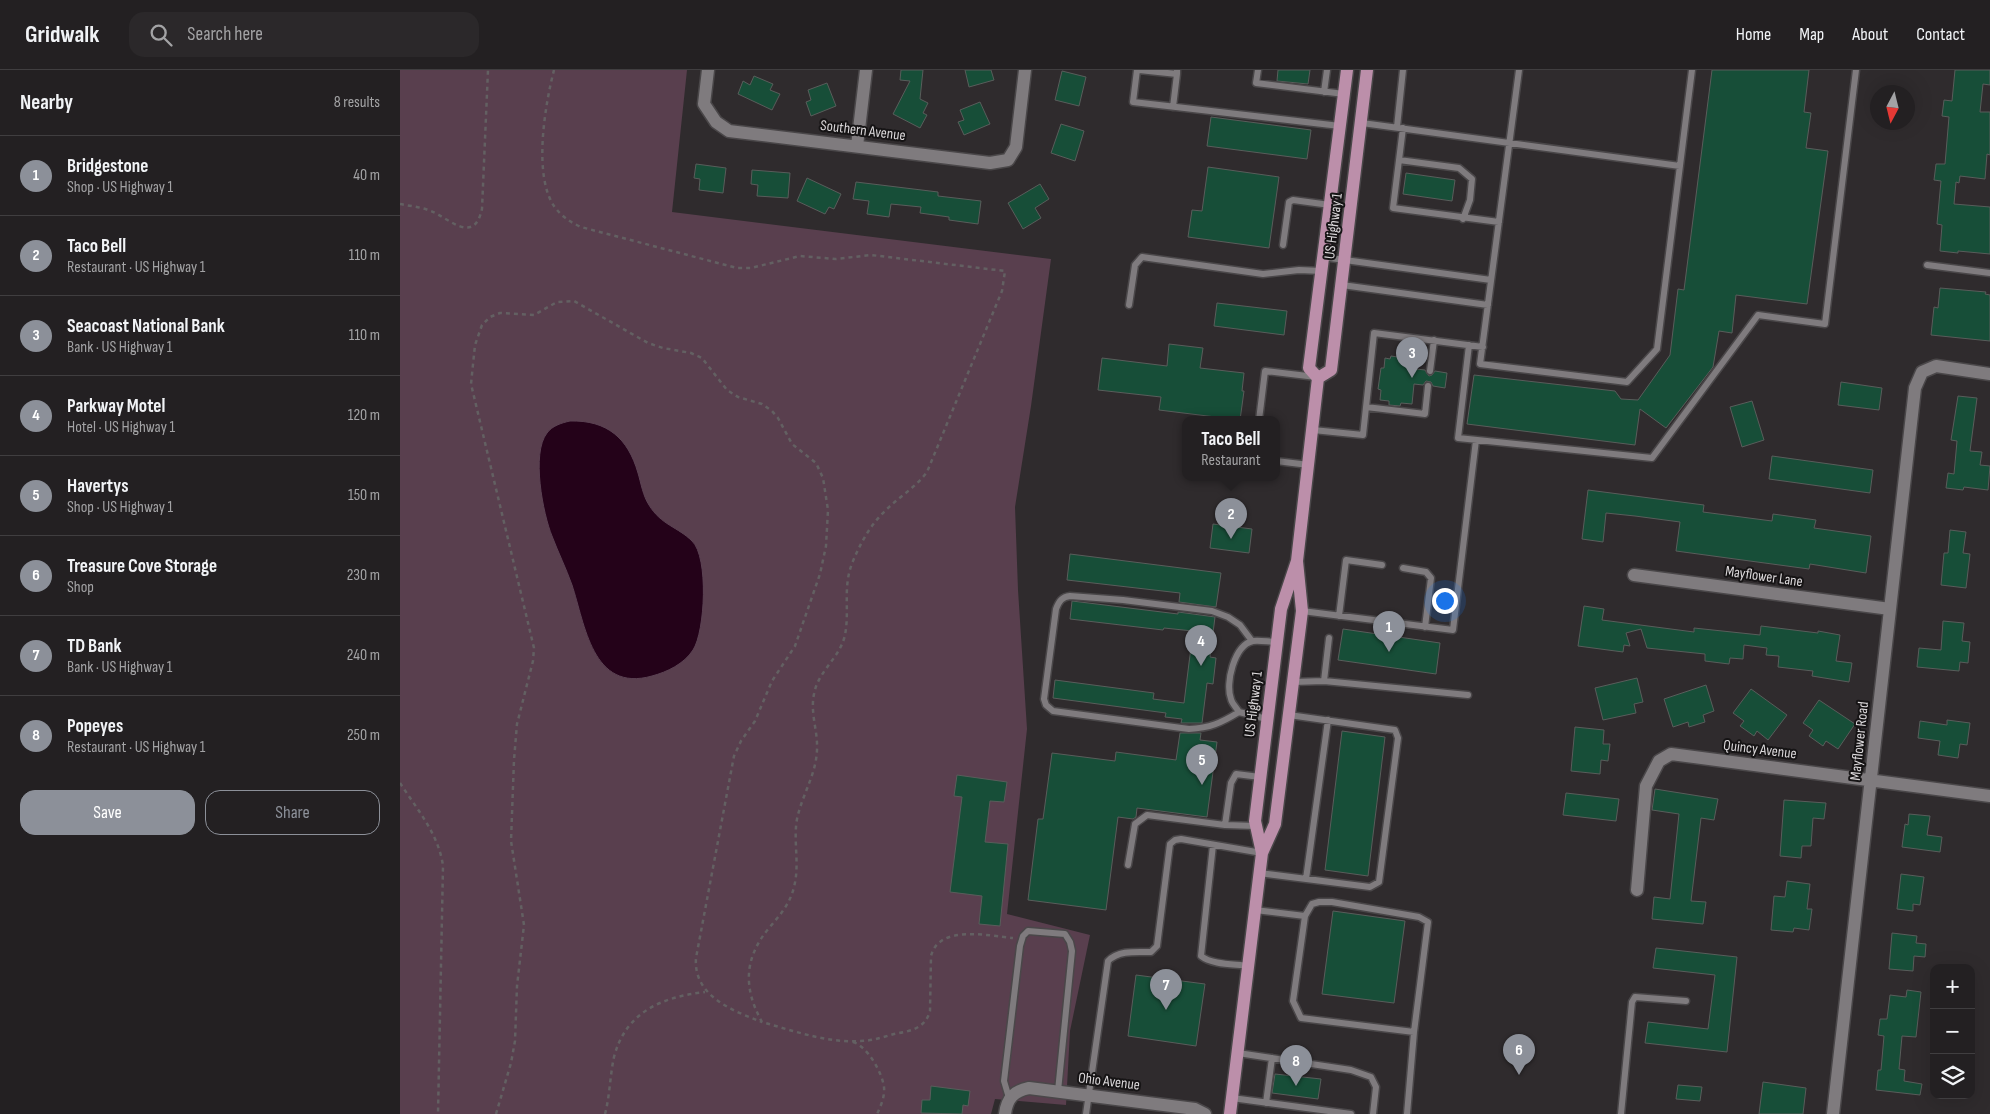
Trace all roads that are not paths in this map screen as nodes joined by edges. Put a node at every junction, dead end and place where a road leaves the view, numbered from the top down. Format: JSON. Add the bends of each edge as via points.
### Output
{"nodes":[{"id":1,"x":708,"y":70,"type":"edge"},
{"id":2,"x":866,"y":70,"type":"edge"},
{"id":3,"x":1025,"y":70,"type":"edge"},
{"id":4,"x":1138,"y":70,"type":"edge"},
{"id":5,"x":1258,"y":70,"type":"edge"},
{"id":6,"x":1327,"y":70,"type":"edge"},
{"id":7,"x":1346,"y":70,"type":"edge"},
{"id":8,"x":1367,"y":70,"type":"edge"},
{"id":9,"x":1403,"y":70,"type":"edge"},
{"id":10,"x":1519,"y":70,"type":"edge"},
{"id":11,"x":1692,"y":70,"type":"edge"},
{"id":12,"x":1856,"y":70,"type":"edge"},
{"id":13,"x":1177,"y":72,"type":"edge"},
{"id":14,"x":1324,"y":92,"type":"junction"},
{"id":15,"x":1344,"y":94,"type":"junction"},
{"id":16,"x":1173,"y":107,"type":"junction"},
{"id":17,"x":1362,"y":122,"type":"junction"},
{"id":18,"x":1340,"y":126,"type":"junction"},
{"id":19,"x":1400,"y":128,"type":"junction"},
{"id":20,"x":1509,"y":142,"type":"junction"},
{"id":21,"x":858,"y":146,"type":"junction"},
{"id":22,"x":1399,"y":160,"type":"junction"},
{"id":23,"x":1680,"y":166,"type":"junction"},
{"id":24,"x":1330,"y":205,"type":"junction"},
{"id":25,"x":1463,"y":218,"type":"junction"},
{"id":26,"x":1499,"y":222,"type":"junction"},
{"id":27,"x":1283,"y":245,"type":"dead end"},
{"id":28,"x":1323,"y":258,"type":"junction"},
{"id":29,"x":1345,"y":260,"type":"junction"},
{"id":30,"x":1927,"y":265,"type":"dead end"},
{"id":31,"x":1322,"y":271,"type":"junction"},
{"id":32,"x":1990,"y":273,"type":"edge"},
{"id":33,"x":1491,"y":280,"type":"junction"},
{"id":34,"x":1342,"y":285,"type":"junction"},
{"id":35,"x":1129,"y":305,"type":"dead end"},
{"id":36,"x":1488,"y":305,"type":"junction"},
{"id":37,"x":1434,"y":340,"type":"junction"},
{"id":38,"x":1469,"y":345,"type":"junction"},
{"id":39,"x":1483,"y":346,"type":"junction"},
{"id":40,"x":1430,"y":371,"type":"dead end"},
{"id":41,"x":1990,"y":374,"type":"edge"},
{"id":42,"x":1318,"y":378,"type":"junction"},
{"id":43,"x":1428,"y":386,"type":"dead end"},
{"id":44,"x":1366,"y":408,"type":"junction"},
{"id":45,"x":1259,"y":416,"type":"edge"},
{"id":46,"x":1313,"y":430,"type":"junction"},
{"id":47,"x":1476,"y":440,"type":"junction"},
{"id":48,"x":1280,"y":461,"type":"edge"},
{"id":49,"x":1309,"y":465,"type":"junction"},
{"id":50,"x":1297,"y":561,"type":"junction"},
{"id":51,"x":1382,"y":566,"type":"dead end"},
{"id":52,"x":1404,"y":568,"type":"dead end"},
{"id":53,"x":1634,"y":575,"type":"dead end"},
{"id":54,"x":1890,"y":609,"type":"junction"},
{"id":55,"x":1302,"y":611,"type":"junction"},
{"id":56,"x":1339,"y":616,"type":"junction"},
{"id":57,"x":1425,"y":627,"type":"junction"},
{"id":58,"x":1329,"y":638,"type":"dead end"},
{"id":59,"x":1252,"y":641,"type":"junction"},
{"id":60,"x":1277,"y":642,"type":"junction"},
{"id":61,"x":1324,"y":681,"type":"junction"},
{"id":62,"x":1293,"y":682,"type":"junction"},
{"id":63,"x":1468,"y":695,"type":"dead end"},
{"id":64,"x":1239,"y":712,"type":"junction"},
{"id":65,"x":1289,"y":715,"type":"junction"},
{"id":66,"x":1267,"y":719,"type":"junction"},
{"id":67,"x":1328,"y":720,"type":"junction"},
{"id":68,"x":1260,"y":777,"type":"junction"},
{"id":69,"x":1871,"y":780,"type":"junction"},
{"id":70,"x":1990,"y":796,"type":"edge"},
{"id":71,"x":1225,"y":825,"type":"junction"},
{"id":72,"x":1256,"y":826,"type":"junction"},
{"id":73,"x":1213,"y":845,"type":"junction"},
{"id":74,"x":1262,"y":853,"type":"junction"},
{"id":75,"x":1128,"y":865,"type":"dead end"},
{"id":76,"x":1259,"y":872,"type":"junction"},
{"id":77,"x":1306,"y":878,"type":"junction"},
{"id":78,"x":1637,"y":890,"type":"dead end"},
{"id":79,"x":1255,"y":910,"type":"junction"},
{"id":80,"x":1305,"y":916,"type":"junction"},
{"id":81,"x":1248,"y":966,"type":"junction"},
{"id":82,"x":1686,"y":1001,"type":"dead end"},
{"id":83,"x":1414,"y":1032,"type":"junction"},
{"id":84,"x":1238,"y":1053,"type":"junction"},
{"id":85,"x":1272,"y":1058,"type":"junction"},
{"id":86,"x":1058,"y":1091,"type":"junction"},
{"id":87,"x":1089,"y":1095,"type":"junction"},
{"id":88,"x":1009,"y":1098,"type":"junction"},
{"id":89,"x":1232,"y":1098,"type":"junction"},
{"id":90,"x":1266,"y":1102,"type":"junction"},
{"id":91,"x":1005,"y":1114,"type":"edge"},
{"id":92,"x":1086,"y":1114,"type":"edge"},
{"id":93,"x":1206,"y":1114,"type":"edge"},
{"id":94,"x":1230,"y":1114,"type":"edge"},
{"id":95,"x":1350,"y":1114,"type":"edge"},
{"id":96,"x":1373,"y":1114,"type":"edge"},
{"id":97,"x":1407,"y":1114,"type":"edge"},
{"id":98,"x":1621,"y":1114,"type":"edge"},
{"id":99,"x":1833,"y":1114,"type":"edge"}],
"edges":[{"from":1,"to":21,"type":"street","name":"Southern Avenue","via":[[704,104],[716,122],[729,131]]},
{"from":2,"to":21,"type":"street"},
{"from":3,"to":21,"type":"street","name":"Southern Avenue","via":[[1016,147],[1008,160],[990,162]]},
{"from":4,"to":13,"type":"lane"},
{"from":4,"to":16,"type":"lane","via":[[1133,102]]},
{"from":5,"to":14,"type":"lane","via":[[1256,84]]},
{"from":6,"to":14,"type":"lane"},
{"from":7,"to":15,"type":"main road","name":"US Highway 1"},
{"from":8,"to":17,"type":"main road","name":"US Highway 1"},
{"from":9,"to":19,"type":"lane"},
{"from":10,"to":20,"type":"lane"},
{"from":11,"to":23,"type":"lane"},
{"from":12,"to":47,"type":"lane","via":[[1825,324],[1758,315],[1652,458]]},
{"from":13,"to":16,"type":"lane"},
{"from":14,"to":15,"type":"lane"},
{"from":15,"to":18,"type":"main road","name":"US Highway 1"},
{"from":16,"to":18,"type":"lane"},
{"from":17,"to":19,"type":"lane"},
{"from":17,"to":29,"type":"main road","name":"US Highway 1"},
{"from":18,"to":24,"type":"main road","name":"US Highway 1"},
{"from":19,"to":20,"type":"lane"},
{"from":19,"to":22,"type":"lane"},
{"from":20,"to":23,"type":"lane"},
{"from":20,"to":26,"type":"lane"},
{"from":22,"to":25,"type":"lane","via":[[1459,168],[1472,179],[1470,200]]},
{"from":22,"to":25,"type":"lane","via":[[1393,208]]},
{"from":23,"to":39,"type":"lane","via":[[1657,349],[1627,382],[1480,364]]},
{"from":24,"to":27,"type":"lane","via":[[1289,202]]},
{"from":24,"to":28,"type":"main road","name":"US Highway 1"},
{"from":25,"to":26,"type":"lane"},
{"from":26,"to":33,"type":"lane"},
{"from":28,"to":29,"type":"lane"},
{"from":28,"to":31,"type":"main road","name":"US Highway 1"},
{"from":29,"to":33,"type":"lane"},
{"from":29,"to":34,"type":"main road","name":"US Highway 1"},
{"from":30,"to":32,"type":"lane"},
{"from":31,"to":35,"type":"lane","via":[[1263,274],[1142,257],[1135,264]]},
{"from":31,"to":42,"type":"main road","name":"US Highway 1","via":[[1309,368]]},
{"from":33,"to":36,"type":"lane"},
{"from":34,"to":36,"type":"lane"},
{"from":34,"to":42,"type":"main road","name":"US Highway 1","via":[[1332,370]]},
{"from":36,"to":39,"type":"lane"},
{"from":37,"to":38,"type":"lane"},
{"from":37,"to":40,"type":"lane"},
{"from":37,"to":44,"type":"lane","via":[[1374,333]]},
{"from":38,"to":39,"type":"lane"},
{"from":38,"to":47,"type":"lane","via":[[1458,438]]},
{"from":41,"to":54,"type":"street","name":"Mayflower Road","via":[[1936,366],[1922,372],[1915,388]]},
{"from":42,"to":45,"type":"lane","via":[[1265,371]]},
{"from":42,"to":46,"type":"main road","name":"US Highway 1"},
{"from":43,"to":44,"type":"lane","via":[[1425,414]]},
{"from":44,"to":46,"type":"lane","via":[[1363,435]]},
{"from":46,"to":49,"type":"main road","name":"US Highway 1"},
{"from":47,"to":57,"type":"lane","via":[[1453,630]]},
{"from":48,"to":49,"type":"lane"},
{"from":49,"to":50,"type":"main road","name":"US Highway 1"},
{"from":50,"to":55,"type":"main road","name":"US Highway 1"},
{"from":50,"to":60,"type":"main road","name":"US Highway 1","via":[[1281,610]]},
{"from":51,"to":56,"type":"lane","via":[[1346,560]]},
{"from":52,"to":57,"type":"lane","via":[[1426,572],[1431,578]]},
{"from":53,"to":54,"type":"street","name":"Mayflower Lane"},
{"from":54,"to":69,"type":"street","name":"Mayflower Road"},
{"from":55,"to":56,"type":"lane"},
{"from":55,"to":62,"type":"main road","name":"US Highway 1"},
{"from":56,"to":57,"type":"lane"},
{"from":58,"to":61,"type":"lane"},
{"from":59,"to":60,"type":"lane"},
{"from":59,"to":64,"type":"lane","via":[[1235,655],[1230,677],[1230,698]]},
{"from":59,"to":64,"type":"lane","via":[[1228,617],[1212,611],[1070,596],[1058,602],[1056,609],[1044,699],[1052,711],[1189,729],[1220,724]]},
{"from":60,"to":66,"type":"main road","name":"US Highway 1"},
{"from":61,"to":62,"type":"lane"},
{"from":61,"to":63,"type":"lane"},
{"from":62,"to":65,"type":"main road","name":"US Highway 1"},
{"from":64,"to":66,"type":"lane"},
{"from":65,"to":67,"type":"lane"},
{"from":65,"to":74,"type":"main road","name":"US Highway 1","via":[[1275,824]]},
{"from":66,"to":68,"type":"main road","name":"US Highway 1"},
{"from":67,"to":77,"type":"lane"},
{"from":67,"to":77,"type":"lane","via":[[1395,730],[1398,738],[1379,882],[1370,886]]},
{"from":68,"to":71,"type":"lane","via":[[1236,774],[1230,783]]},
{"from":68,"to":72,"type":"main road","name":"US Highway 1"},
{"from":69,"to":70,"type":"street","name":"Quincy Avenue"},
{"from":69,"to":78,"type":"street","name":"Quincy Avenue","via":[[1672,754],[1659,762],[1646,786]]},
{"from":69,"to":99,"type":"street","name":"Mayflower Road"},
{"from":71,"to":72,"type":"lane"},
{"from":71,"to":75,"type":"lane","via":[[1147,815],[1135,824]]},
{"from":72,"to":74,"type":"main road","name":"US Highway 1"},
{"from":73,"to":74,"type":"lane"},
{"from":73,"to":81,"type":"lane","via":[[1201,956]]},
{"from":73,"to":87,"type":"lane","via":[[1181,839],[1170,844],[1157,946],[1151,952],[1125,952],[1108,961]]},
{"from":74,"to":76,"type":"main road","name":"US Highway 1"},
{"from":76,"to":77,"type":"lane"},
{"from":76,"to":79,"type":"main road","name":"US Highway 1"},
{"from":79,"to":80,"type":"lane"},
{"from":79,"to":81,"type":"main road","name":"US Highway 1"},
{"from":80,"to":83,"type":"lane","via":[[1293,1002],[1301,1018]]},
{"from":80,"to":83,"type":"lane","via":[[1312,904],[1332,902],[1419,917],[1428,922]]},
{"from":81,"to":84,"type":"main road","name":"US Highway 1"},
{"from":82,"to":98,"type":"lane","via":[[1635,997],[1632,1002]]},
{"from":83,"to":97,"type":"lane"},
{"from":84,"to":85,"type":"lane"},
{"from":84,"to":89,"type":"main road","name":"US Highway 1"},
{"from":85,"to":90,"type":"lane"},
{"from":85,"to":96,"type":"lane","via":[[1350,1070],[1371,1077],[1376,1087]]},
{"from":86,"to":87,"type":"street","name":"Ohio Avenue"},
{"from":86,"to":88,"type":"street","name":"Ohio Avenue","via":[[1029,1088],[1017,1090]]},
{"from":86,"to":88,"type":"lane","via":[[1072,951],[1065,934],[1028,931],[1022,939],[1004,1080]]},
{"from":87,"to":92,"type":"lane"},
{"from":87,"to":93,"type":"street","name":"Ohio Avenue","via":[[1195,1109]]},
{"from":88,"to":91,"type":"street"},
{"from":89,"to":90,"type":"lane"},
{"from":89,"to":94,"type":"main road","name":"US Highway 1"},
{"from":90,"to":95,"type":"lane"}]}
